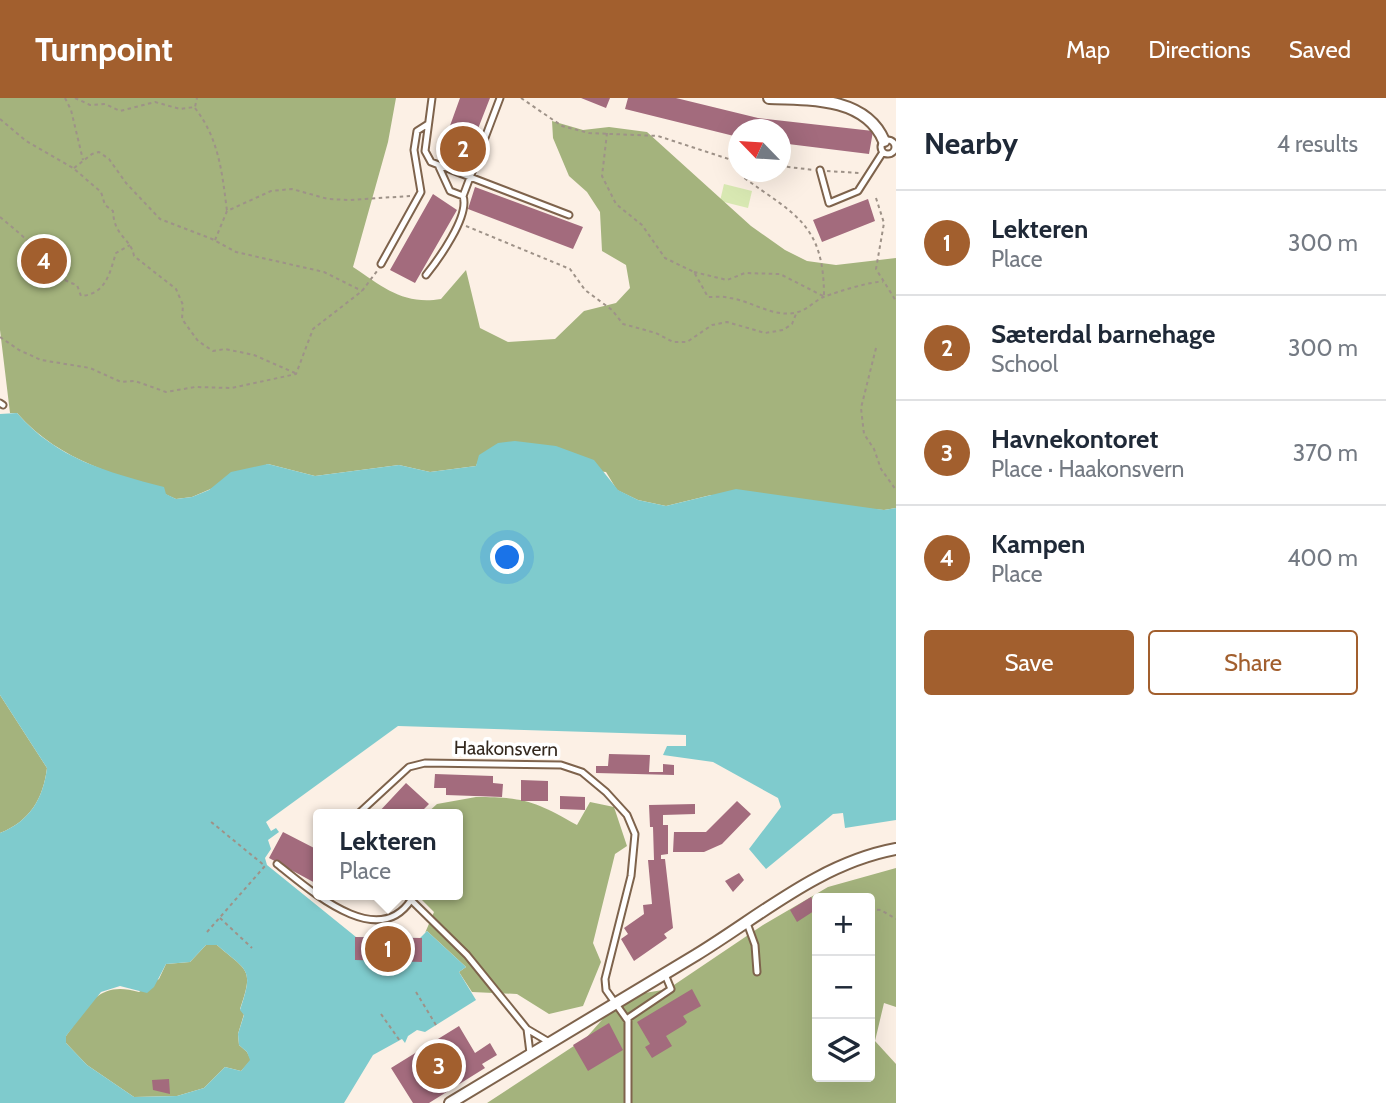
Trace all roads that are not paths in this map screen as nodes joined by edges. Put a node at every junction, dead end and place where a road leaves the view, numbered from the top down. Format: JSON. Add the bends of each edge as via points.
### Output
{"nodes":[{"id":1,"x":432,"y":98,"type":"edge"},
{"id":2,"x":500,"y":98,"type":"edge"},
{"id":3,"x":769,"y":98,"type":"edge"},
{"id":4,"x":813,"y":98,"type":"edge"},
{"id":5,"x":428,"y":124,"type":"junction"},
{"id":6,"x":890,"y":147,"type":"edge"},
{"id":7,"x":891,"y":163,"type":"dead end"},
{"id":8,"x":439,"y":167,"type":"junction"},
{"id":9,"x":820,"y":170,"type":"dead end"},
{"id":10,"x":469,"y":178,"type":"junction"},
{"id":11,"x":463,"y":197,"type":"junction"},
{"id":12,"x":569,"y":215,"type":"dead end"},
{"id":13,"x":381,"y":264,"type":"road end"},
{"id":14,"x":426,"y":275,"type":"dead end"},
{"id":15,"x":363,"y":809,"type":"edge"},
{"id":16,"x":896,"y":849,"type":"edge"},
{"id":17,"x":277,"y":864,"type":"dead end"},
{"id":18,"x":313,"y":893,"type":"edge"},
{"id":19,"x":326,"y":900,"type":"edge"},
{"id":20,"x":406,"y":900,"type":"edge"},
{"id":21,"x":411,"y":900,"type":"edge"},
{"id":22,"x":747,"y":923,"type":"junction"},
{"id":23,"x":664,"y":972,"type":"junction"},
{"id":24,"x":757,"y":972,"type":"dead end"},
{"id":25,"x":614,"y":1002,"type":"junction"},
{"id":26,"x":628,"y":1021,"type":"junction"},
{"id":27,"x":527,"y":1029,"type":"junction"},
{"id":28,"x":552,"y":1043,"type":"junction"},
{"id":29,"x":531,"y":1056,"type":"junction"},
{"id":30,"x":450,"y":1103,"type":"edge"},
{"id":31,"x":628,"y":1103,"type":"edge"}],
"edges":[{"from":1,"to":5,"type":"lane"},
{"from":2,"to":10,"type":"lane"},
{"from":3,"to":4,"type":"street"},
{"from":4,"to":6,"type":"street","via":[[859,107]]},
{"from":5,"to":8,"type":"lane","via":[[425,151]]},
{"from":5,"to":13,"type":"lane","via":[[417,131],[413,143],[421,192]]},
{"from":6,"to":7,"type":"lane"},
{"from":6,"to":9,"type":"lane","via":[[858,191],[829,203]]},
{"from":8,"to":10,"type":"lane"},
{"from":8,"to":11,"type":"lane","via":[[450,191]]},
{"from":10,"to":11,"type":"lane"},
{"from":10,"to":12,"type":"lane"},
{"from":11,"to":14,"type":"lane","via":[[458,222]]},
{"from":15,"to":25,"type":"lane","name":"Haakonsvern","via":[[409,767],[425,763],[561,765],[582,772],[627,815],[635,834],[635,856],[605,979]]},
{"from":16,"to":22,"type":"street","via":[[824,873]]},
{"from":17,"to":18,"type":"lane"},
{"from":19,"to":20,"type":"lane","via":[[353,916],[372,920],[400,912]]},
{"from":21,"to":27,"type":"lane","via":[[467,955]]},
{"from":22,"to":23,"type":"street"},
{"from":22,"to":24,"type":"lane","via":[[755,944]]},
{"from":23,"to":25,"type":"street"},
{"from":23,"to":26,"type":"lane","via":[[671,989]]},
{"from":25,"to":26,"type":"lane","name":"Haakonsvern"},
{"from":25,"to":28,"type":"street"},
{"from":26,"to":31,"type":"lane"},
{"from":27,"to":28,"type":"lane"},
{"from":27,"to":29,"type":"lane"},
{"from":28,"to":29,"type":"street"},
{"from":29,"to":30,"type":"street"}]}
